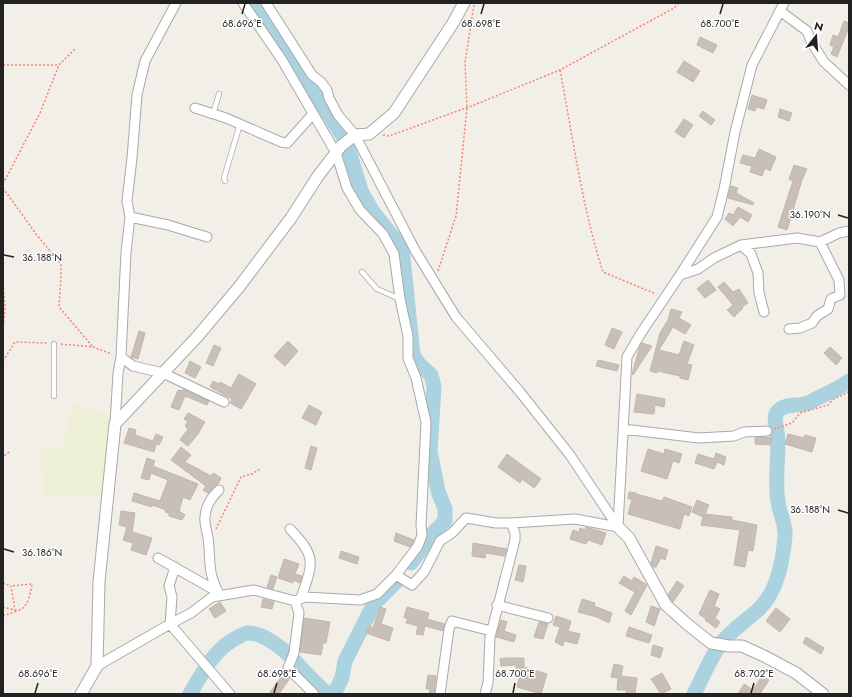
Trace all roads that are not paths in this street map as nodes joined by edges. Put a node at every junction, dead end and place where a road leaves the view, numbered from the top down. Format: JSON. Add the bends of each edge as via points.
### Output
{"nodes":[{"id":1,"x":176,"y":3,"type":"edge"},
{"id":2,"x":243,"y":3,"type":"edge"},
{"id":3,"x":266,"y":3,"type":"edge"},
{"id":4,"x":464,"y":3,"type":"edge"},
{"id":5,"x":782,"y":7,"type":"edge"},
{"id":6,"x":849,"y":85,"type":"edge"},
{"id":7,"x":219,"y":94,"type":"dead end"},
{"id":8,"x":195,"y":108,"type":"dead end"},
{"id":9,"x":212,"y":114,"type":"junction"},
{"id":10,"x":313,"y":114,"type":"junction"},
{"id":11,"x":240,"y":124,"type":"junction"},
{"id":12,"x":355,"y":135,"type":"junction"},
{"id":13,"x":336,"y":152,"type":"junction"},
{"id":14,"x":225,"y":181,"type":"dead end"},
{"id":15,"x":130,"y":217,"type":"junction"},
{"id":16,"x":849,"y":231,"type":"edge"},
{"id":17,"x":207,"y":237,"type":"dead end"},
{"id":18,"x":820,"y":242,"type":"junction"},
{"id":19,"x":741,"y":245,"type":"junction"},
{"id":20,"x":362,"y":272,"type":"dead end"},
{"id":21,"x":680,"y":275,"type":"junction"},
{"id":22,"x":400,"y":299,"type":"junction"},
{"id":23,"x":764,"y":312,"type":"dead end"},
{"id":24,"x":790,"y":329,"type":"dead end"},
{"id":25,"x":54,"y":344,"type":"dead end"},
{"id":26,"x":121,"y":357,"type":"junction"},
{"id":27,"x":163,"y":373,"type":"junction"},
{"id":28,"x":54,"y":396,"type":"dead end"},
{"id":29,"x":224,"y":402,"type":"dead end"},
{"id":30,"x":115,"y":424,"type":"junction"},
{"id":31,"x":623,"y":429,"type":"junction"},
{"id":32,"x":767,"y":431,"type":"road end"},
{"id":33,"x":219,"y":490,"type":"dead end"},
{"id":34,"x":511,"y":523,"type":"junction"},
{"id":35,"x":618,"y":527,"type":"junction"},
{"id":36,"x":290,"y":529,"type":"dead end"},
{"id":37,"x":158,"y":558,"type":"dead end"},
{"id":38,"x":175,"y":567,"type":"junction"},
{"id":39,"x":396,"y":576,"type":"junction"},
{"id":40,"x":220,"y":594,"type":"junction"},
{"id":41,"x":298,"y":599,"type":"junction"},
{"id":42,"x":498,"y":605,"type":"junction"},
{"id":43,"x":548,"y":618,"type":"dead end"},
{"id":44,"x":170,"y":624,"type":"junction"},
{"id":45,"x":491,"y":631,"type":"junction"},
{"id":46,"x":97,"y":666,"type":"junction"},
{"id":47,"x":81,"y":694,"type":"edge"},
{"id":48,"x":230,"y":694,"type":"edge"},
{"id":49,"x":314,"y":694,"type":"edge"},
{"id":50,"x":440,"y":694,"type":"edge"},
{"id":51,"x":485,"y":694,"type":"edge"},
{"id":52,"x":823,"y":694,"type":"edge"}],
"edges":[{"from":1,"to":15,"type":"street","via":[[145,61],[137,95],[127,201]]},
{"from":2,"to":10,"type":"street","via":[[282,60]]},
{"from":3,"to":12,"type":"street","via":[[312,75],[327,90],[338,115]]},
{"from":4,"to":12,"type":"street","via":[[394,112],[369,134]]},
{"from":5,"to":6,"type":"street","via":[[807,31],[824,62]]},
{"from":5,"to":21,"type":"street","via":[[752,65],[717,217]]},
{"from":7,"to":9,"type":"lane"},
{"from":8,"to":9,"type":"street"},
{"from":9,"to":11,"type":"street"},
{"from":10,"to":11,"type":"street","via":[[286,143]]},
{"from":10,"to":13,"type":"street"},
{"from":11,"to":14,"type":"lane"},
{"from":12,"to":13,"type":"street"},
{"from":12,"to":35,"type":"street","via":[[416,252],[456,317],[570,455]]},
{"from":13,"to":22,"type":"street","via":[[347,188],[360,210],[383,234],[394,254]]},
{"from":13,"to":27,"type":"street","via":[[239,287]]},
{"from":15,"to":17,"type":"street"},
{"from":15,"to":26,"type":"street"},
{"from":16,"to":18,"type":"street"},
{"from":18,"to":19,"type":"street","via":[[797,238]]},
{"from":18,"to":24,"type":"street","via":[[839,280],[840,295],[831,299],[828,309],[812,323]]},
{"from":19,"to":21,"type":"street","via":[[698,269]]},
{"from":19,"to":23,"type":"street","via":[[751,254],[758,273],[759,293]]},
{"from":20,"to":22,"type":"lane","via":[[377,289]]},
{"from":21,"to":31,"type":"street","via":[[627,357]]},
{"from":22,"to":39,"type":"street","via":[[408,336],[408,358],[416,378],[426,422],[422,535],[418,546]]},
{"from":25,"to":28,"type":"lane"},
{"from":26,"to":27,"type":"street","via":[[133,366]]},
{"from":26,"to":30,"type":"street"},
{"from":27,"to":29,"type":"street"},
{"from":27,"to":30,"type":"street"},
{"from":30,"to":46,"type":"street","via":[[99,582]]},
{"from":31,"to":32,"type":"street","via":[[699,438]]},
{"from":31,"to":35,"type":"street"},
{"from":33,"to":40,"type":"street","via":[[210,499],[205,519],[212,581]]},
{"from":34,"to":35,"type":"street","via":[[575,519]]},
{"from":34,"to":39,"type":"street","via":[[466,518],[440,542],[424,572],[412,585]]},
{"from":34,"to":42,"type":"street","via":[[515,540]]},
{"from":35,"to":52,"type":"street","via":[[629,538],[666,605],[711,643],[742,646],[764,656],[796,673]]},
{"from":36,"to":41,"type":"street","via":[[307,548],[311,561]]},
{"from":37,"to":38,"type":"street"},
{"from":38,"to":40,"type":"street"},
{"from":38,"to":44,"type":"street","via":[[169,586],[172,597]]},
{"from":39,"to":41,"type":"street","via":[[377,594],[360,600],[312,597]]},
{"from":40,"to":41,"type":"street","via":[[254,590]]},
{"from":40,"to":44,"type":"street"},
{"from":41,"to":49,"type":"street","via":[[299,613],[294,653],[288,668]]},
{"from":42,"to":43,"type":"street"},
{"from":42,"to":45,"type":"street"},
{"from":44,"to":46,"type":"street"},
{"from":44,"to":48,"type":"street"},
{"from":45,"to":50,"type":"street","via":[[452,621]]},
{"from":45,"to":51,"type":"street"},
{"from":46,"to":47,"type":"street"}]}
